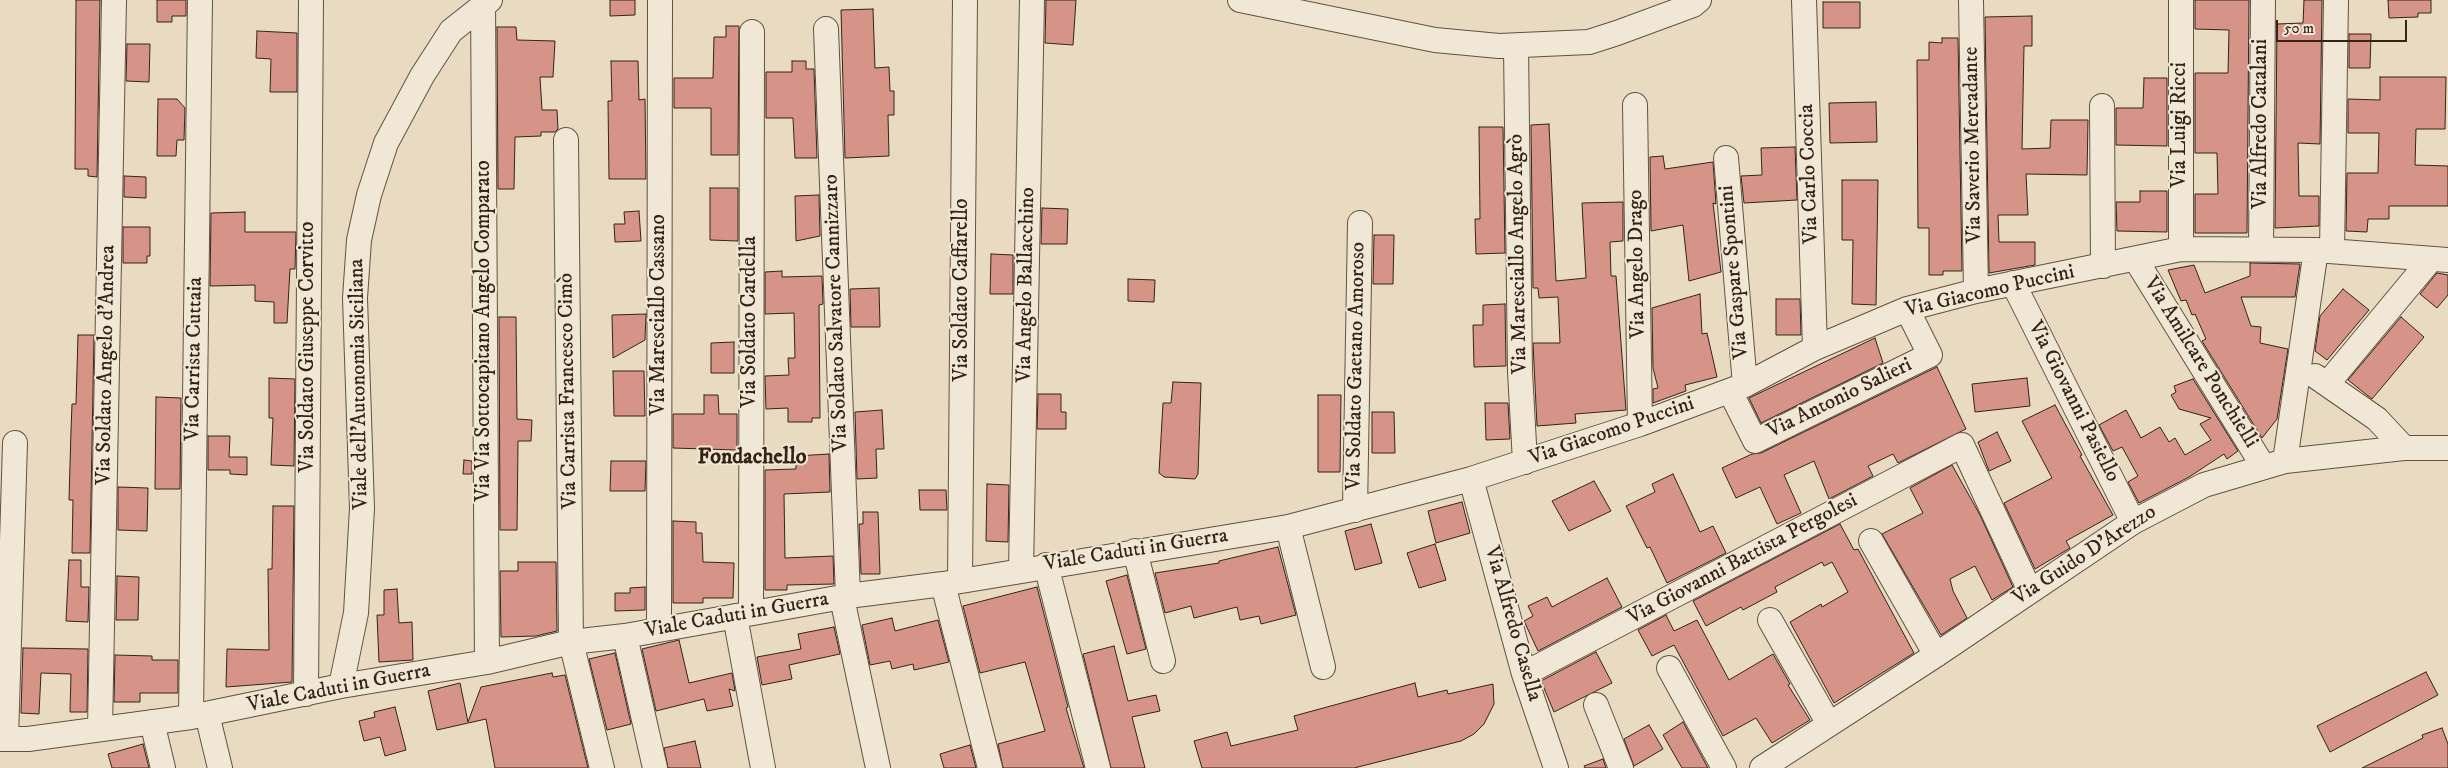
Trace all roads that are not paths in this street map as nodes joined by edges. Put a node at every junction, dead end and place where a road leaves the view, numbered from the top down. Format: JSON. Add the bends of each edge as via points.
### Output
{"nodes":[{"id":1,"x":114,"y":0,"type":"edge"},
{"id":2,"x":200,"y":0,"type":"edge"},
{"id":3,"x":311,"y":0,"type":"edge"},
{"id":4,"x":660,"y":0,"type":"edge"},
{"id":5,"x":965,"y":0,"type":"edge"},
{"id":6,"x":1032,"y":0,"type":"edge"},
{"id":7,"x":1240,"y":0,"type":"edge"},
{"id":8,"x":1699,"y":0,"type":"edge"},
{"id":9,"x":1804,"y":0,"type":"edge"},
{"id":10,"x":1971,"y":0,"type":"edge"},
{"id":11,"x":2181,"y":0,"type":"edge"},
{"id":12,"x":2262,"y":0,"type":"edge"},
{"id":13,"x":2336,"y":0,"type":"edge"},
{"id":14,"x":486,"y":2,"type":"edge"},
{"id":15,"x":826,"y":29,"type":"dead end"},
{"id":16,"x":752,"y":32,"type":"dead end"},
{"id":17,"x":1516,"y":46,"type":"junction"},
{"id":18,"x":1635,"y":105,"type":"dead end"},
{"id":19,"x":2102,"y":106,"type":"dead end"},
{"id":20,"x":566,"y":140,"type":"dead end"},
{"id":21,"x":1726,"y":158,"type":"dead end"},
{"id":22,"x":1360,"y":223,"type":"dead end"},
{"id":23,"x":2181,"y":249,"type":"junction"},
{"id":24,"x":2261,"y":249,"type":"junction"},
{"id":25,"x":2324,"y":250,"type":"junction"},
{"id":26,"x":2136,"y":260,"type":"junction"},
{"id":27,"x":2439,"y":260,"type":"edge"},
{"id":28,"x":2103,"y":266,"type":"junction"},
{"id":29,"x":2013,"y":284,"type":"junction"},
{"id":30,"x":1976,"y":291,"type":"junction"},
{"id":31,"x":1907,"y":309,"type":"junction"},
{"id":32,"x":1815,"y":348,"type":"junction"},
{"id":33,"x":2298,"y":367,"type":"junction"},
{"id":34,"x":2328,"y":383,"type":"junction"},
{"id":35,"x":1737,"y":388,"type":"junction"},
{"id":36,"x":1640,"y":424,"type":"junction"},
{"id":37,"x":15,"y":443,"type":"dead end"},
{"id":38,"x":2404,"y":448,"type":"junction"},
{"id":39,"x":2448,"y":448,"type":"edge"},
{"id":40,"x":1525,"y":462,"type":"junction"},
{"id":41,"x":2274,"y":463,"type":"junction"},
{"id":42,"x":1471,"y":479,"type":"junction"},
{"id":43,"x":1355,"y":510,"type":"junction"},
{"id":44,"x":2133,"y":522,"type":"junction"},
{"id":45,"x":1288,"y":527,"type":"junction"},
{"id":46,"x":1871,"y":541,"type":"dead end"},
{"id":47,"x":1135,"y":551,"type":"junction"},
{"id":48,"x":1046,"y":565,"type":"junction"},
{"id":49,"x":1021,"y":570,"type":"junction"},
{"id":50,"x":952,"y":582,"type":"junction"},
{"id":51,"x":2030,"y":591,"type":"junction"},
{"id":52,"x":845,"y":597,"type":"junction"},
{"id":53,"x":743,"y":615,"type":"junction"},
{"id":54,"x":1770,"y":620,"type":"dead end"},
{"id":55,"x":660,"y":629,"type":"junction"},
{"id":56,"x":625,"y":636,"type":"junction"},
{"id":57,"x":571,"y":642,"type":"junction"},
{"id":58,"x":1936,"y":655,"type":"junction"},
{"id":59,"x":1163,"y":661,"type":"dead end"},
{"id":60,"x":487,"y":662,"type":"junction"},
{"id":61,"x":1323,"y":667,"type":"dead end"},
{"id":62,"x":1669,"y":668,"type":"dead end"},
{"id":63,"x":1524,"y":674,"type":"junction"},
{"id":64,"x":341,"y":686,"type":"junction"},
{"id":65,"x":306,"y":694,"type":"junction"},
{"id":66,"x":1596,"y":704,"type":"dead end"},
{"id":67,"x":199,"y":716,"type":"junction"},
{"id":68,"x":152,"y":722,"type":"junction"},
{"id":69,"x":1830,"y":724,"type":"junction"},
{"id":70,"x":100,"y":729,"type":"junction"},
{"id":71,"x":3,"y":739,"type":"edge"},
{"id":72,"x":163,"y":768,"type":"edge"},
{"id":73,"x":220,"y":768,"type":"edge"},
{"id":74,"x":602,"y":768,"type":"edge"},
{"id":75,"x":655,"y":768,"type":"edge"},
{"id":76,"x":763,"y":768,"type":"edge"},
{"id":77,"x":878,"y":768,"type":"edge"},
{"id":78,"x":990,"y":768,"type":"edge"},
{"id":79,"x":1098,"y":768,"type":"edge"},
{"id":80,"x":1556,"y":768,"type":"edge"},
{"id":81,"x":1621,"y":768,"type":"edge"},
{"id":82,"x":1724,"y":768,"type":"edge"},
{"id":83,"x":1762,"y":768,"type":"edge"}],
"edges":[{"from":1,"to":70,"type":"street","name":"Via Soldato Angelo d'Andrea"},
{"from":2,"to":67,"type":"street","name":"Via Carrista Cuttaia"},
{"from":3,"to":65,"type":"street","name":"Via Soldato Giuseppe Corvitto"},
{"from":4,"to":55,"type":"street","name":"Via Maresciallo Cassano"},
{"from":5,"to":50,"type":"street","name":"Via Soldato Caffarello"},
{"from":6,"to":49,"type":"street","name":"Via Angelo Ballacchino"},
{"from":7,"to":17,"type":"street","via":[[1435,40]]},
{"from":8,"to":17,"type":"street","via":[[1693,5],[1589,42]]},
{"from":9,"to":32,"type":"street","name":"Via Carlo Coccia"},
{"from":10,"to":30,"type":"street","name":"Via Saverio Mercadante"},
{"from":11,"to":23,"type":"street","name":"Via Luigi Ricci"},
{"from":12,"to":24,"type":"street","name":"Via Alfredo Catalani"},
{"from":13,"to":25,"type":"street"},
{"from":14,"to":60,"type":"street","name":"Via Via Sottocapitano Angelo Comparato"},
{"from":14,"to":64,"type":"street","name":"Viale dell'Autonomia Siciliana","via":[[451,31],[386,143],[359,240],[355,298],[362,508],[356,613]]},
{"from":15,"to":52,"type":"street","name":"Via Soldato Salvatore Cannizzaro"},
{"from":16,"to":53,"type":"street","name":"Via Soldato Cardella"},
{"from":17,"to":40,"type":"street","name":"Via Maresciallo Angelo Agrò","via":[[1520,372]]},
{"from":18,"to":36,"type":"street","name":"Via Angelo Drago"},
{"from":19,"to":28,"type":"street"},
{"from":20,"to":57,"type":"street","name":"Via Carrista Francesco Cimò"},
{"from":21,"to":35,"type":"street","name":"Via Gaspare Spontini"},
{"from":22,"to":43,"type":"street","name":"Via Soldato Gaetano Amoroso"},
{"from":23,"to":24,"type":"street","name":"Via Giacomo Puccini"},
{"from":23,"to":26,"type":"street","name":"Via Giacomo Puccini"},
{"from":24,"to":25,"type":"street","name":"Via Giacomo Puccini"},
{"from":25,"to":27,"type":"street","name":"Via Giacomo Puccini"},
{"from":25,"to":33,"type":"street"},
{"from":26,"to":28,"type":"street","name":"Via Giacomo Puccini"},
{"from":26,"to":41,"type":"street","name":"Via Amilcare Ponchielli"},
{"from":27,"to":34,"type":"street"},
{"from":28,"to":29,"type":"street","name":"Via Giacomo Puccini"},
{"from":29,"to":30,"type":"street","name":"Via Giacomo Puccini"},
{"from":29,"to":44,"type":"street","name":"Via Giovanni Pasiello"},
{"from":30,"to":31,"type":"street","name":"Via Giacomo Puccini"},
{"from":31,"to":32,"type":"street","name":"Via Giacomo Puccini"},
{"from":31,"to":35,"type":"street","name":"Via Antonio Salieri","via":[[1930,355],[1755,440]]},
{"from":32,"to":35,"type":"street","name":"Via Giacomo Puccini"},
{"from":33,"to":34,"type":"street"},
{"from":33,"to":41,"type":"street"},
{"from":34,"to":38,"type":"street","via":[[2377,418]]},
{"from":35,"to":36,"type":"street","name":"Via Giacomo Puccini"},
{"from":36,"to":40,"type":"street","name":"Via Giacomo Puccini"},
{"from":37,"to":71,"type":"street"},
{"from":38,"to":39,"type":"street","name":"Via Guido D'Arezzo"},
{"from":38,"to":41,"type":"street","name":"Via Guido D'Arezzo"},
{"from":40,"to":42,"type":"street","name":"Via Giacomo Puccini"},
{"from":41,"to":44,"type":"street","name":"Via Guido D'Arezzo","via":[[2204,485]]},
{"from":42,"to":43,"type":"street","name":"Viale Caduti in Guerra"},
{"from":42,"to":63,"type":"street","name":"Via Alfredo Casella"},
{"from":43,"to":45,"type":"street","name":"Viale Caduti in Guerra"},
{"from":44,"to":51,"type":"street","name":"Via Guido D'Arezzo"},
{"from":45,"to":47,"type":"street","name":"Viale Caduti in Guerra"},
{"from":45,"to":61,"type":"street"},
{"from":46,"to":58,"type":"street"},
{"from":47,"to":48,"type":"street","name":"Viale Caduti in Guerra"},
{"from":47,"to":59,"type":"street"},
{"from":48,"to":49,"type":"street","name":"Viale Caduti in Guerra"},
{"from":48,"to":79,"type":"street"},
{"from":49,"to":50,"type":"street","name":"Viale Caduti in Guerra"},
{"from":50,"to":52,"type":"street","name":"Viale Caduti in Guerra"},
{"from":50,"to":78,"type":"street","name":"Via Soldato Caffarello"},
{"from":51,"to":58,"type":"street","name":"Via Guido D'Arezzo"},
{"from":51,"to":63,"type":"street","name":"Via Giovanni Battista Pergolesi","via":[[1962,445]]},
{"from":52,"to":53,"type":"street","name":"Viale Caduti in Guerra"},
{"from":52,"to":77,"type":"street","name":"Via Soldato Salvatore Cannizzaro"},
{"from":53,"to":55,"type":"street","name":"Viale Caduti in Guerra"},
{"from":53,"to":76,"type":"street","name":"Via Soldato Cardella"},
{"from":54,"to":69,"type":"street"},
{"from":55,"to":56,"type":"street","name":"Viale Caduti in Guerra"},
{"from":56,"to":57,"type":"street","name":"Viale Caduti in Guerra"},
{"from":56,"to":75,"type":"street"},
{"from":57,"to":60,"type":"street","name":"Viale Caduti in Guerra"},
{"from":57,"to":74,"type":"street","name":"Via Carrista Francesco Cimò"},
{"from":58,"to":69,"type":"street","name":"Via Guido D'Arezzo"},
{"from":60,"to":64,"type":"street","name":"Viale Caduti in Guerra"},
{"from":62,"to":82,"type":"street"},
{"from":63,"to":80,"type":"street","name":"Via Alfredo Casella"},
{"from":64,"to":65,"type":"street","name":"Viale Caduti in Guerra"},
{"from":65,"to":67,"type":"street","name":"Viale Caduti in Guerra"},
{"from":66,"to":81,"type":"street"},
{"from":67,"to":68,"type":"street","name":"Viale Caduti in Guerra"},
{"from":67,"to":73,"type":"street","name":"Via Carrista Cuttaia"},
{"from":68,"to":70,"type":"street","name":"Viale Caduti in Guerra"},
{"from":68,"to":72,"type":"street"},
{"from":69,"to":83,"type":"street","name":"Via Guido D'Arezzo"},
{"from":70,"to":71,"type":"street","name":"Viale Caduti in Guerra","via":[[28,739]]}]}
